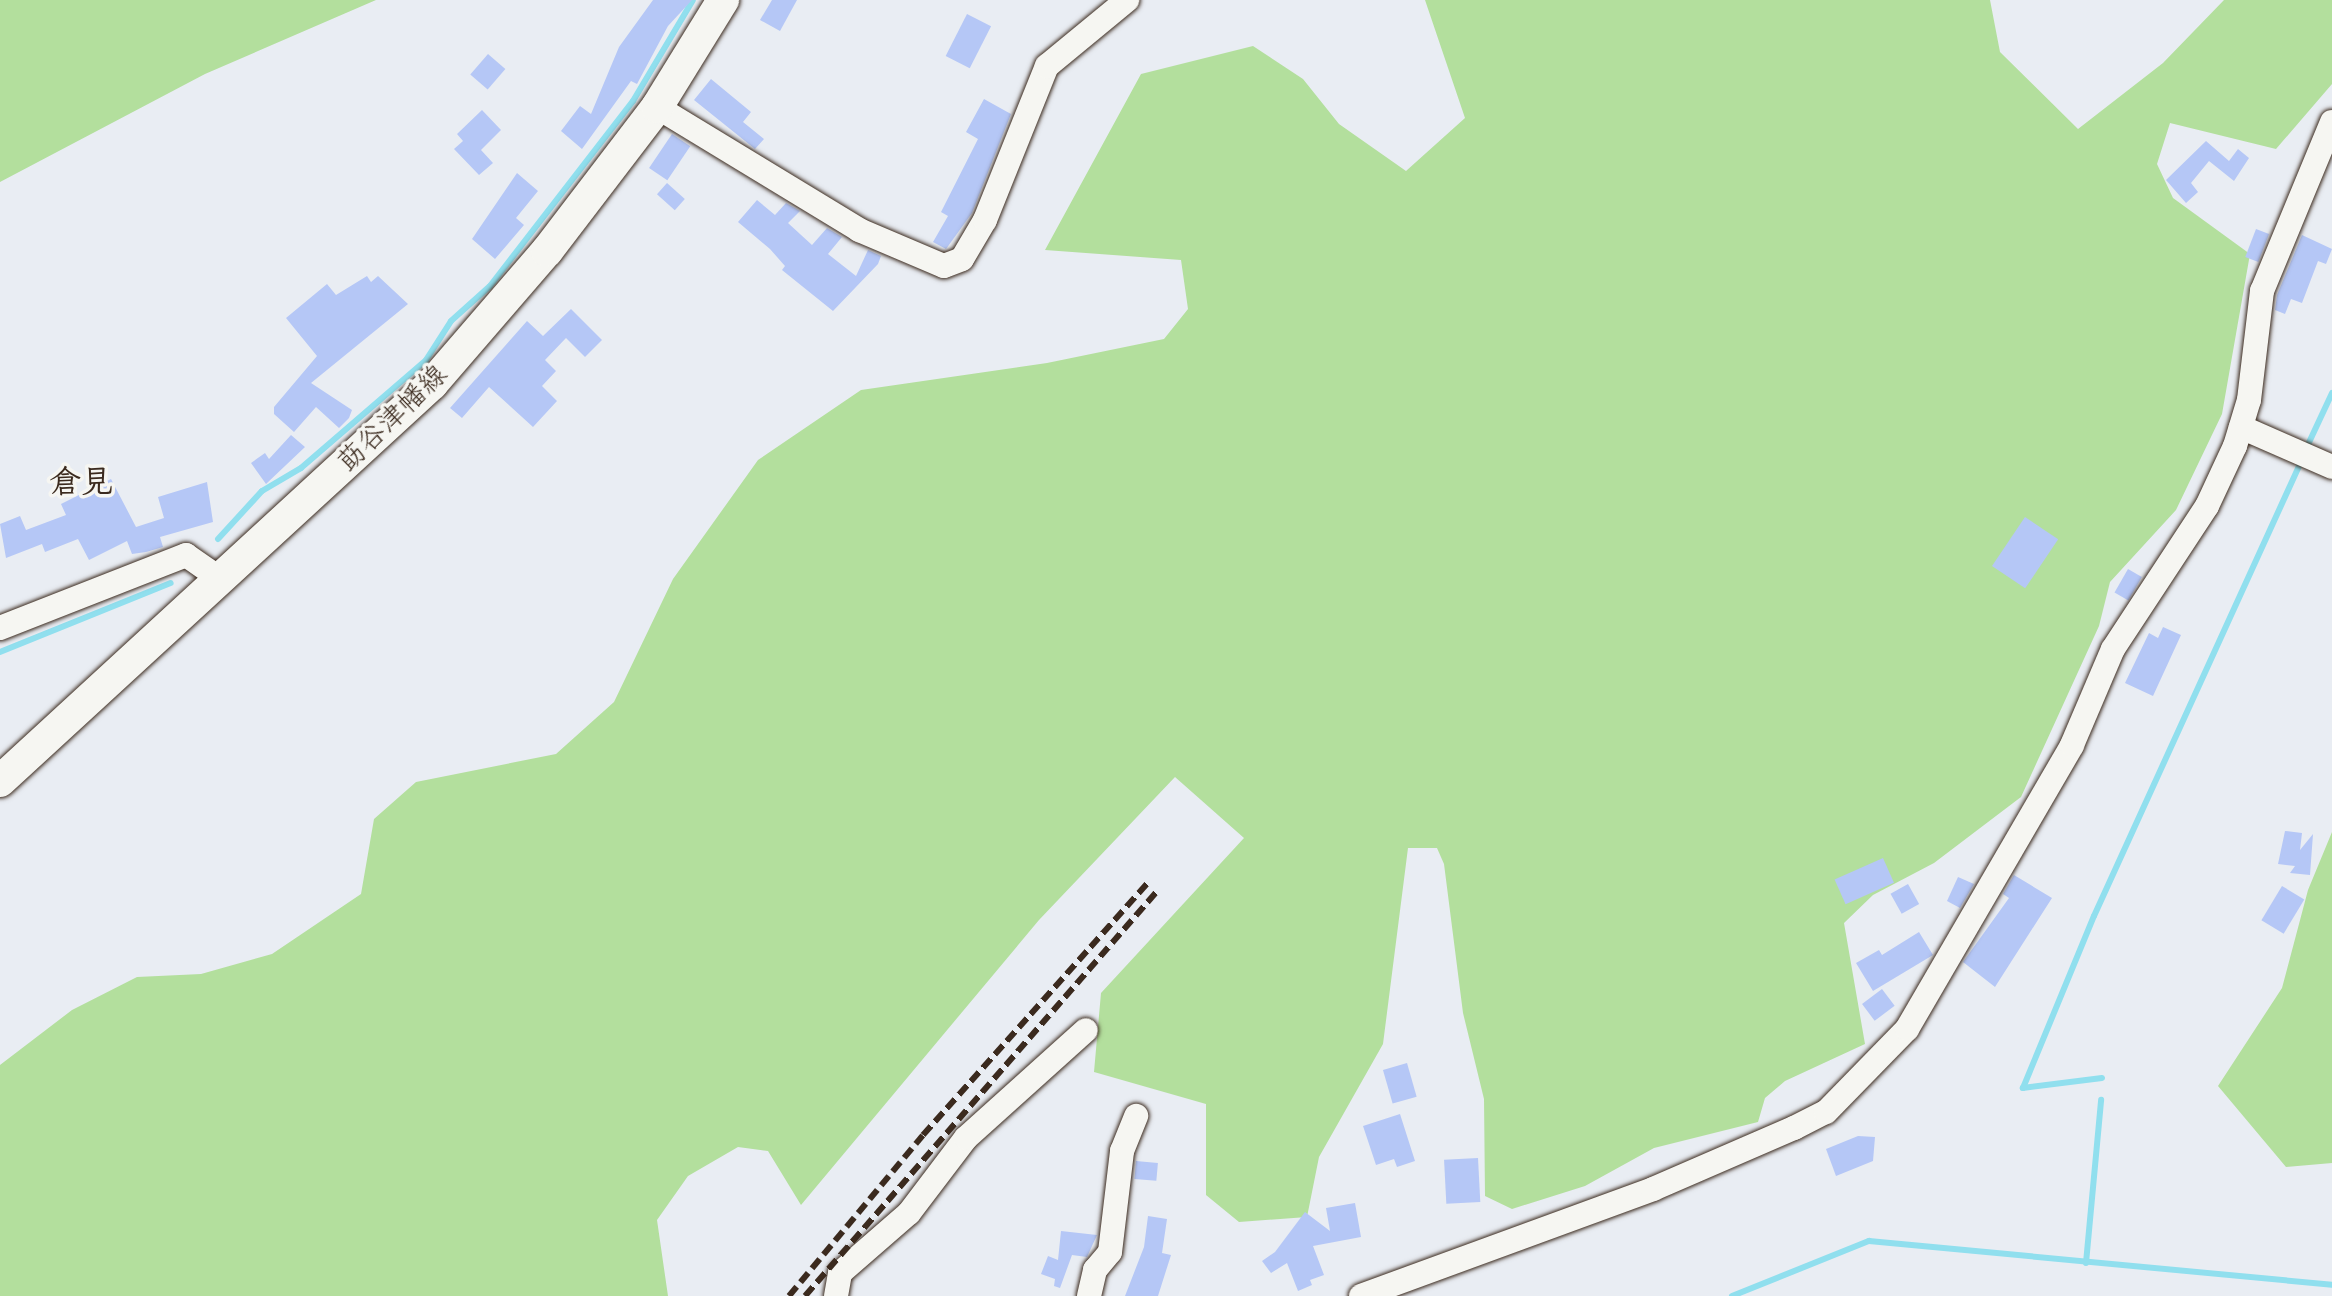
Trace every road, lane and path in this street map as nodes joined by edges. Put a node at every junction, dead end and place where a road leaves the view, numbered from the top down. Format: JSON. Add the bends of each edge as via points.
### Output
{"nodes":[{"id":1,"x":723,"y":0,"type":"edge"},
{"id":2,"x":1127,"y":0,"type":"edge"},
{"id":3,"x":657,"y":107,"type":"junction"},
{"id":4,"x":2332,"y":122,"type":"edge"},
{"id":5,"x":2241,"y":427,"type":"junction"},
{"id":6,"x":2324,"y":463,"type":"edge"},
{"id":7,"x":219,"y":578,"type":"junction"},
{"id":8,"x":0,"y":628,"type":"edge"},
{"id":9,"x":0,"y":781,"type":"edge"},
{"id":10,"x":1086,"y":1030,"type":"dead end"},
{"id":11,"x":1136,"y":1116,"type":"dead end"},
{"id":12,"x":836,"y":1296,"type":"edge"},
{"id":13,"x":1089,"y":1296,"type":"edge"},
{"id":14,"x":1361,"y":1296,"type":"edge"}],
"edges":[{"from":1,"to":3,"type":"main road","name":"莇谷津幡線"},
{"from":2,"to":3,"type":"street","via":[[1047,66],[985,220],[962,259],[944,266],[859,230]]},
{"from":3,"to":7,"type":"main road","name":"莇谷津幡線","via":[[547,251],[432,384]]},
{"from":4,"to":5,"type":"street","via":[[2262,291]]},
{"from":5,"to":6,"type":"street"},
{"from":5,"to":14,"type":"street","via":[[2207,506],[2113,649],[2072,745],[1907,1029],[1826,1112],[1653,1189]]},
{"from":7,"to":8,"type":"street","via":[[186,555]]},
{"from":7,"to":9,"type":"main road","name":"莇谷津幡線"},
{"from":10,"to":12,"type":"street","via":[[966,1138],[909,1213],[840,1273]]},
{"from":11,"to":13,"type":"street","via":[[1119,1164],[1110,1252],[1095,1270]]}]}
